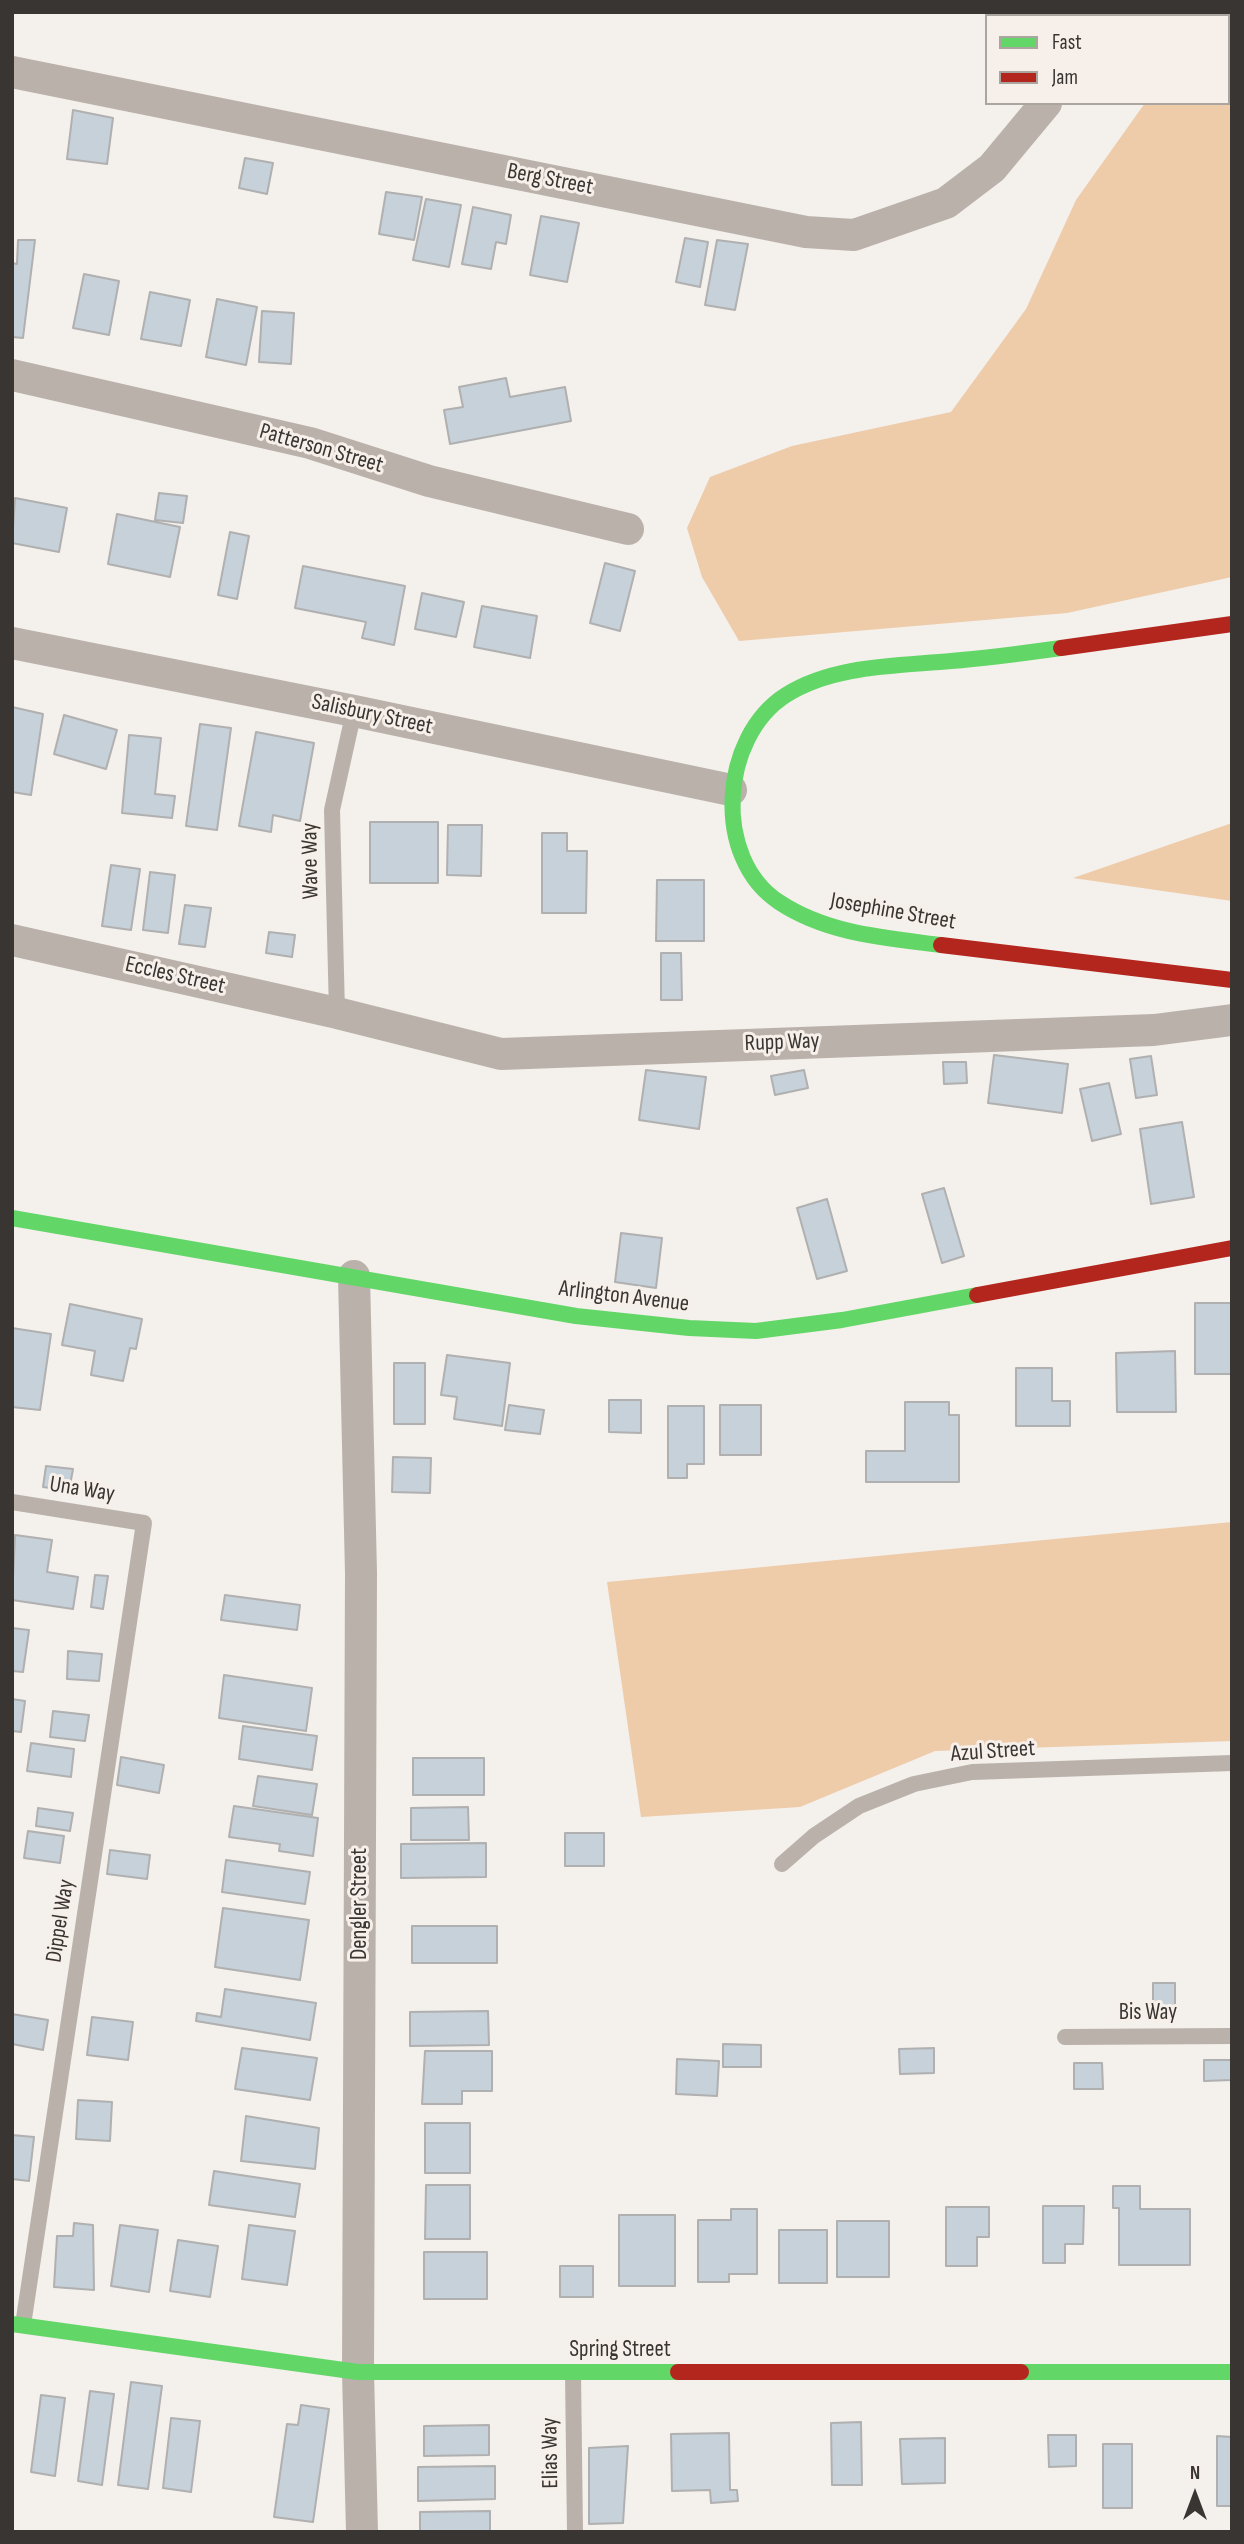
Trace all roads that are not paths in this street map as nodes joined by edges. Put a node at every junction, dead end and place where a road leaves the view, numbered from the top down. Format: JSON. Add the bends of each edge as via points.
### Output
{"nodes":[{"id":1,"x":12,"y":72,"type":"edge"},
{"id":2,"x":1044,"y":105,"type":"edge"},
{"id":3,"x":12,"y":374,"type":"edge"},
{"id":4,"x":628,"y":528,"type":"dead end"},
{"id":5,"x":1232,"y":624,"type":"edge"},
{"id":6,"x":12,"y":643,"type":"edge"},
{"id":7,"x":354,"y":711,"type":"junction"},
{"id":8,"x":731,"y":790,"type":"junction"},
{"id":9,"x":12,"y":940,"type":"edge"},
{"id":10,"x":1232,"y":980,"type":"edge"},
{"id":11,"x":337,"y":1013,"type":"junction"},
{"id":12,"x":1232,"y":1020,"type":"edge"},
{"id":13,"x":12,"y":1219,"type":"edge"},
{"id":14,"x":1232,"y":1248,"type":"edge"},
{"id":15,"x":354,"y":1276,"type":"junction"},
{"id":16,"x":12,"y":1502,"type":"edge"},
{"id":17,"x":144,"y":1523,"type":"joint"},
{"id":18,"x":1232,"y":1763,"type":"edge"},
{"id":19,"x":782,"y":1864,"type":"dead end"},
{"id":20,"x":1232,"y":2036,"type":"edge"},
{"id":21,"x":1065,"y":2037,"type":"dead end"},
{"id":22,"x":18,"y":2325,"type":"edge"},
{"id":23,"x":358,"y":2372,"type":"junction"},
{"id":24,"x":1232,"y":2372,"type":"edge"},
{"id":25,"x":573,"y":2373,"type":"junction"},
{"id":26,"x":362,"y":2532,"type":"edge"},
{"id":27,"x":575,"y":2532,"type":"edge"}],
"edges":[{"from":1,"to":2,"type":"street","name":"Berg Street","via":[[806,232],[854,235],[946,203],[992,168]]},
{"from":3,"to":4,"type":"street","name":"Patterson Street","via":[[310,443],[429,481]]},
{"from":5,"to":8,"type":"street","name":"Josephine Street","via":[[840,675],[786,695],[751,731]]},
{"from":6,"to":7,"type":"street","name":"Salisbury Street"},
{"from":7,"to":8,"type":"street","name":"Salisbury Street"},
{"from":7,"to":11,"type":"lane","name":"Wave Way","via":[[332,810]]},
{"from":8,"to":10,"type":"street","name":"Josephine Street","via":[[734,828],[748,865],[774,900],[807,919],[940,945]]},
{"from":9,"to":11,"type":"street","name":"Eccles Street"},
{"from":11,"to":12,"type":"street","name":"Rupp Way","via":[[501,1054],[1154,1030]]},
{"from":13,"to":15,"type":"street","name":"Arlington Avenue"},
{"from":14,"to":15,"type":"street","name":"Arlington Avenue","via":[[842,1320],[756,1331],[576,1316]]},
{"from":15,"to":23,"type":"street","name":"Dengler Street","via":[[361,1573]]},
{"from":16,"to":17,"type":"lane","name":"Una Way"},
{"from":17,"to":22,"type":"lane","name":"Dippel Way"},
{"from":18,"to":19,"type":"lane","name":"Azul Street","via":[[972,1772],[914,1784],[859,1806]]},
{"from":20,"to":21,"type":"lane","name":"Bis Way"},
{"from":22,"to":23,"type":"street","name":"Spring Street"},
{"from":23,"to":25,"type":"street","name":"Spring Street"},
{"from":23,"to":26,"type":"street","name":"Dengler Street"},
{"from":24,"to":25,"type":"street","name":"Spring Street"},
{"from":25,"to":27,"type":"lane","name":"Elias Way"}]}
